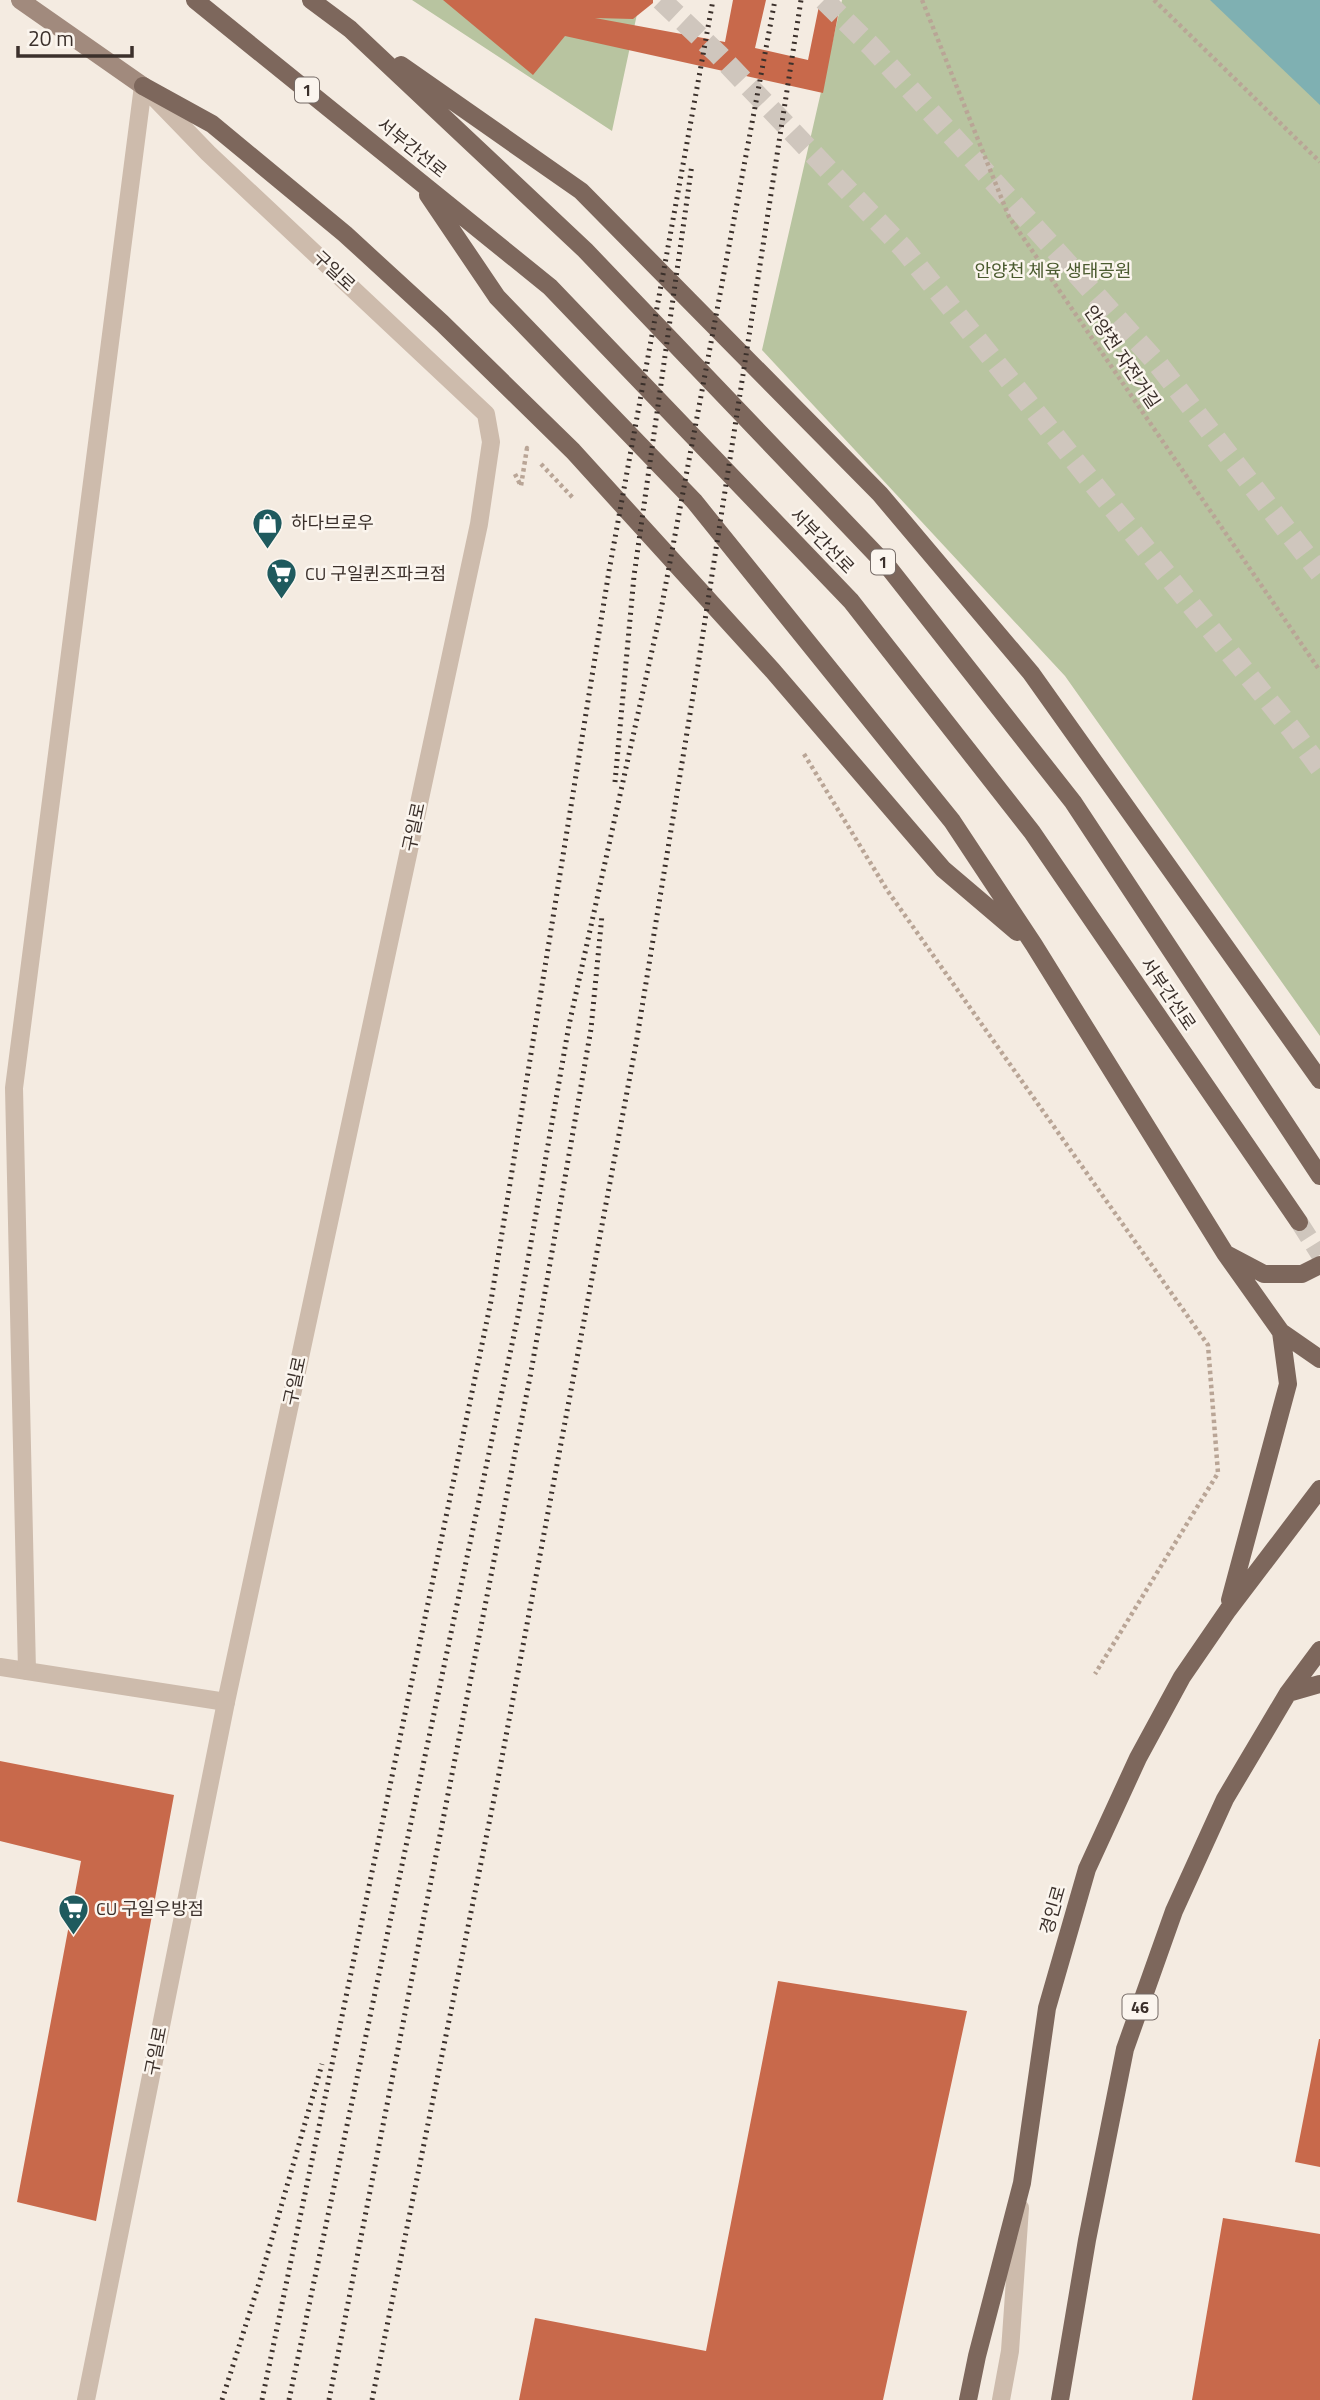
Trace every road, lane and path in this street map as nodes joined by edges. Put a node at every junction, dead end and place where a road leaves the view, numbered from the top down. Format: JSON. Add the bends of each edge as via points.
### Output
{"nodes":[{"id":1,"x":20,"y":0,"type":"edge"},
{"id":2,"x":195,"y":0,"type":"edge"},
{"id":3,"x":311,"y":0,"type":"edge"},
{"id":4,"x":922,"y":0,"type":"edge"},
{"id":5,"x":1154,"y":0,"type":"edge"},
{"id":6,"x":350,"y":29,"type":"junction"},
{"id":7,"x":143,"y":86,"type":"junction"},
{"id":8,"x":1320,"y":162,"type":"edge"},
{"id":9,"x":418,"y":180,"type":"junction"},
{"id":10,"x":509,"y":462,"type":"dead end"},
{"id":11,"x":582,"y":508,"type":"dead end"},
{"id":12,"x":1320,"y":671,"type":"edge"},
{"id":13,"x":802,"y":751,"type":"dead end"},
{"id":14,"x":1034,"y":946,"type":"junction"},
{"id":15,"x":1320,"y":1080,"type":"edge"},
{"id":16,"x":1320,"y":1176,"type":"edge"},
{"id":17,"x":1298,"y":1222,"type":"tunnel mouth"},
{"id":18,"x":1225,"y":1253,"type":"junction"},
{"id":19,"x":1320,"y":1265,"type":"edge"},
{"id":20,"x":1280,"y":1332,"type":"junction"},
{"id":21,"x":1320,"y":1359,"type":"edge"},
{"id":22,"x":1320,"y":1489,"type":"edge"},
{"id":23,"x":1228,"y":1610,"type":"junction"},
{"id":24,"x":1320,"y":1650,"type":"edge"},
{"id":25,"x":0,"y":1667,"type":"edge"},
{"id":26,"x":27,"y":1671,"type":"junction"},
{"id":27,"x":1095,"y":1674,"type":"dead end"},
{"id":28,"x":1320,"y":1684,"type":"edge"},
{"id":29,"x":1288,"y":1693,"type":"junction"},
{"id":30,"x":226,"y":1702,"type":"junction"},
{"id":31,"x":1022,"y":2183,"type":"junction"},
{"id":32,"x":86,"y":2400,"type":"edge"},
{"id":33,"x":968,"y":2400,"type":"edge"},
{"id":34,"x":1001,"y":2400,"type":"edge"},
{"id":35,"x":1060,"y":2400,"type":"edge"}],
"edges":[{"from":1,"to":7,"type":"main road","name":"구일로"},
{"from":2,"to":9,"type":"main road","name":"서부간선로","number":"1"},
{"from":3,"to":6,"type":"main road","name":"서부간선로","number":"1"},
{"from":4,"to":12,"type":"path","name":"안양천 자전거길","via":[[1009,217]]},
{"from":5,"to":8,"type":"path"},
{"from":6,"to":15,"type":"main road","via":[[581,191],[880,494],[1031,673]]},
{"from":6,"to":16,"type":"main road","name":"서부간선로","number":"1","via":[[584,250],[889,568],[1073,802]]},
{"from":7,"to":14,"type":"main road","via":[[212,124],[345,234],[442,323],[573,451],[943,869]]},
{"from":7,"to":26,"type":"street","via":[[14,1088]]},
{"from":7,"to":30,"type":"street","name":"구일로","via":[[486,414],[491,442],[479,524]]},
{"from":9,"to":14,"type":"main road","via":[[497,297],[694,501],[943,810]]},
{"from":9,"to":17,"type":"main road","name":"서부간선로","number":"1","via":[[550,287],[851,601],[1032,832]]},
{"from":10,"to":11,"type":"path","via":[[521,486],[527,448]]},
{"from":13,"to":27,"type":"path","via":[[887,890],[1208,1345],[1218,1473]]},
{"from":14,"to":18,"type":"main road"},
{"from":18,"to":19,"type":"main road","via":[[1264,1274],[1302,1274]]},
{"from":18,"to":20,"type":"main road"},
{"from":20,"to":21,"type":"main road"},
{"from":20,"to":23,"type":"main road","via":[[1288,1384]]},
{"from":22,"to":23,"type":"main road","name":"경인로"},
{"from":23,"to":31,"type":"main road","name":"경인로","via":[[1182,1677],[1138,1758],[1087,1870],[1047,2008]]},
{"from":24,"to":29,"type":"main road","number":"46"},
{"from":25,"to":26,"type":"street"},
{"from":26,"to":30,"type":"street"},
{"from":28,"to":29,"type":"main road"},
{"from":29,"to":35,"type":"main road","number":"46","via":[[1225,1799],[1174,1911],[1125,2049]]},
{"from":30,"to":32,"type":"street","name":"구일로"},
{"from":31,"to":33,"type":"main road","name":"경인로"},
{"from":31,"to":34,"type":"street","via":[[1010,2351]]}]}
